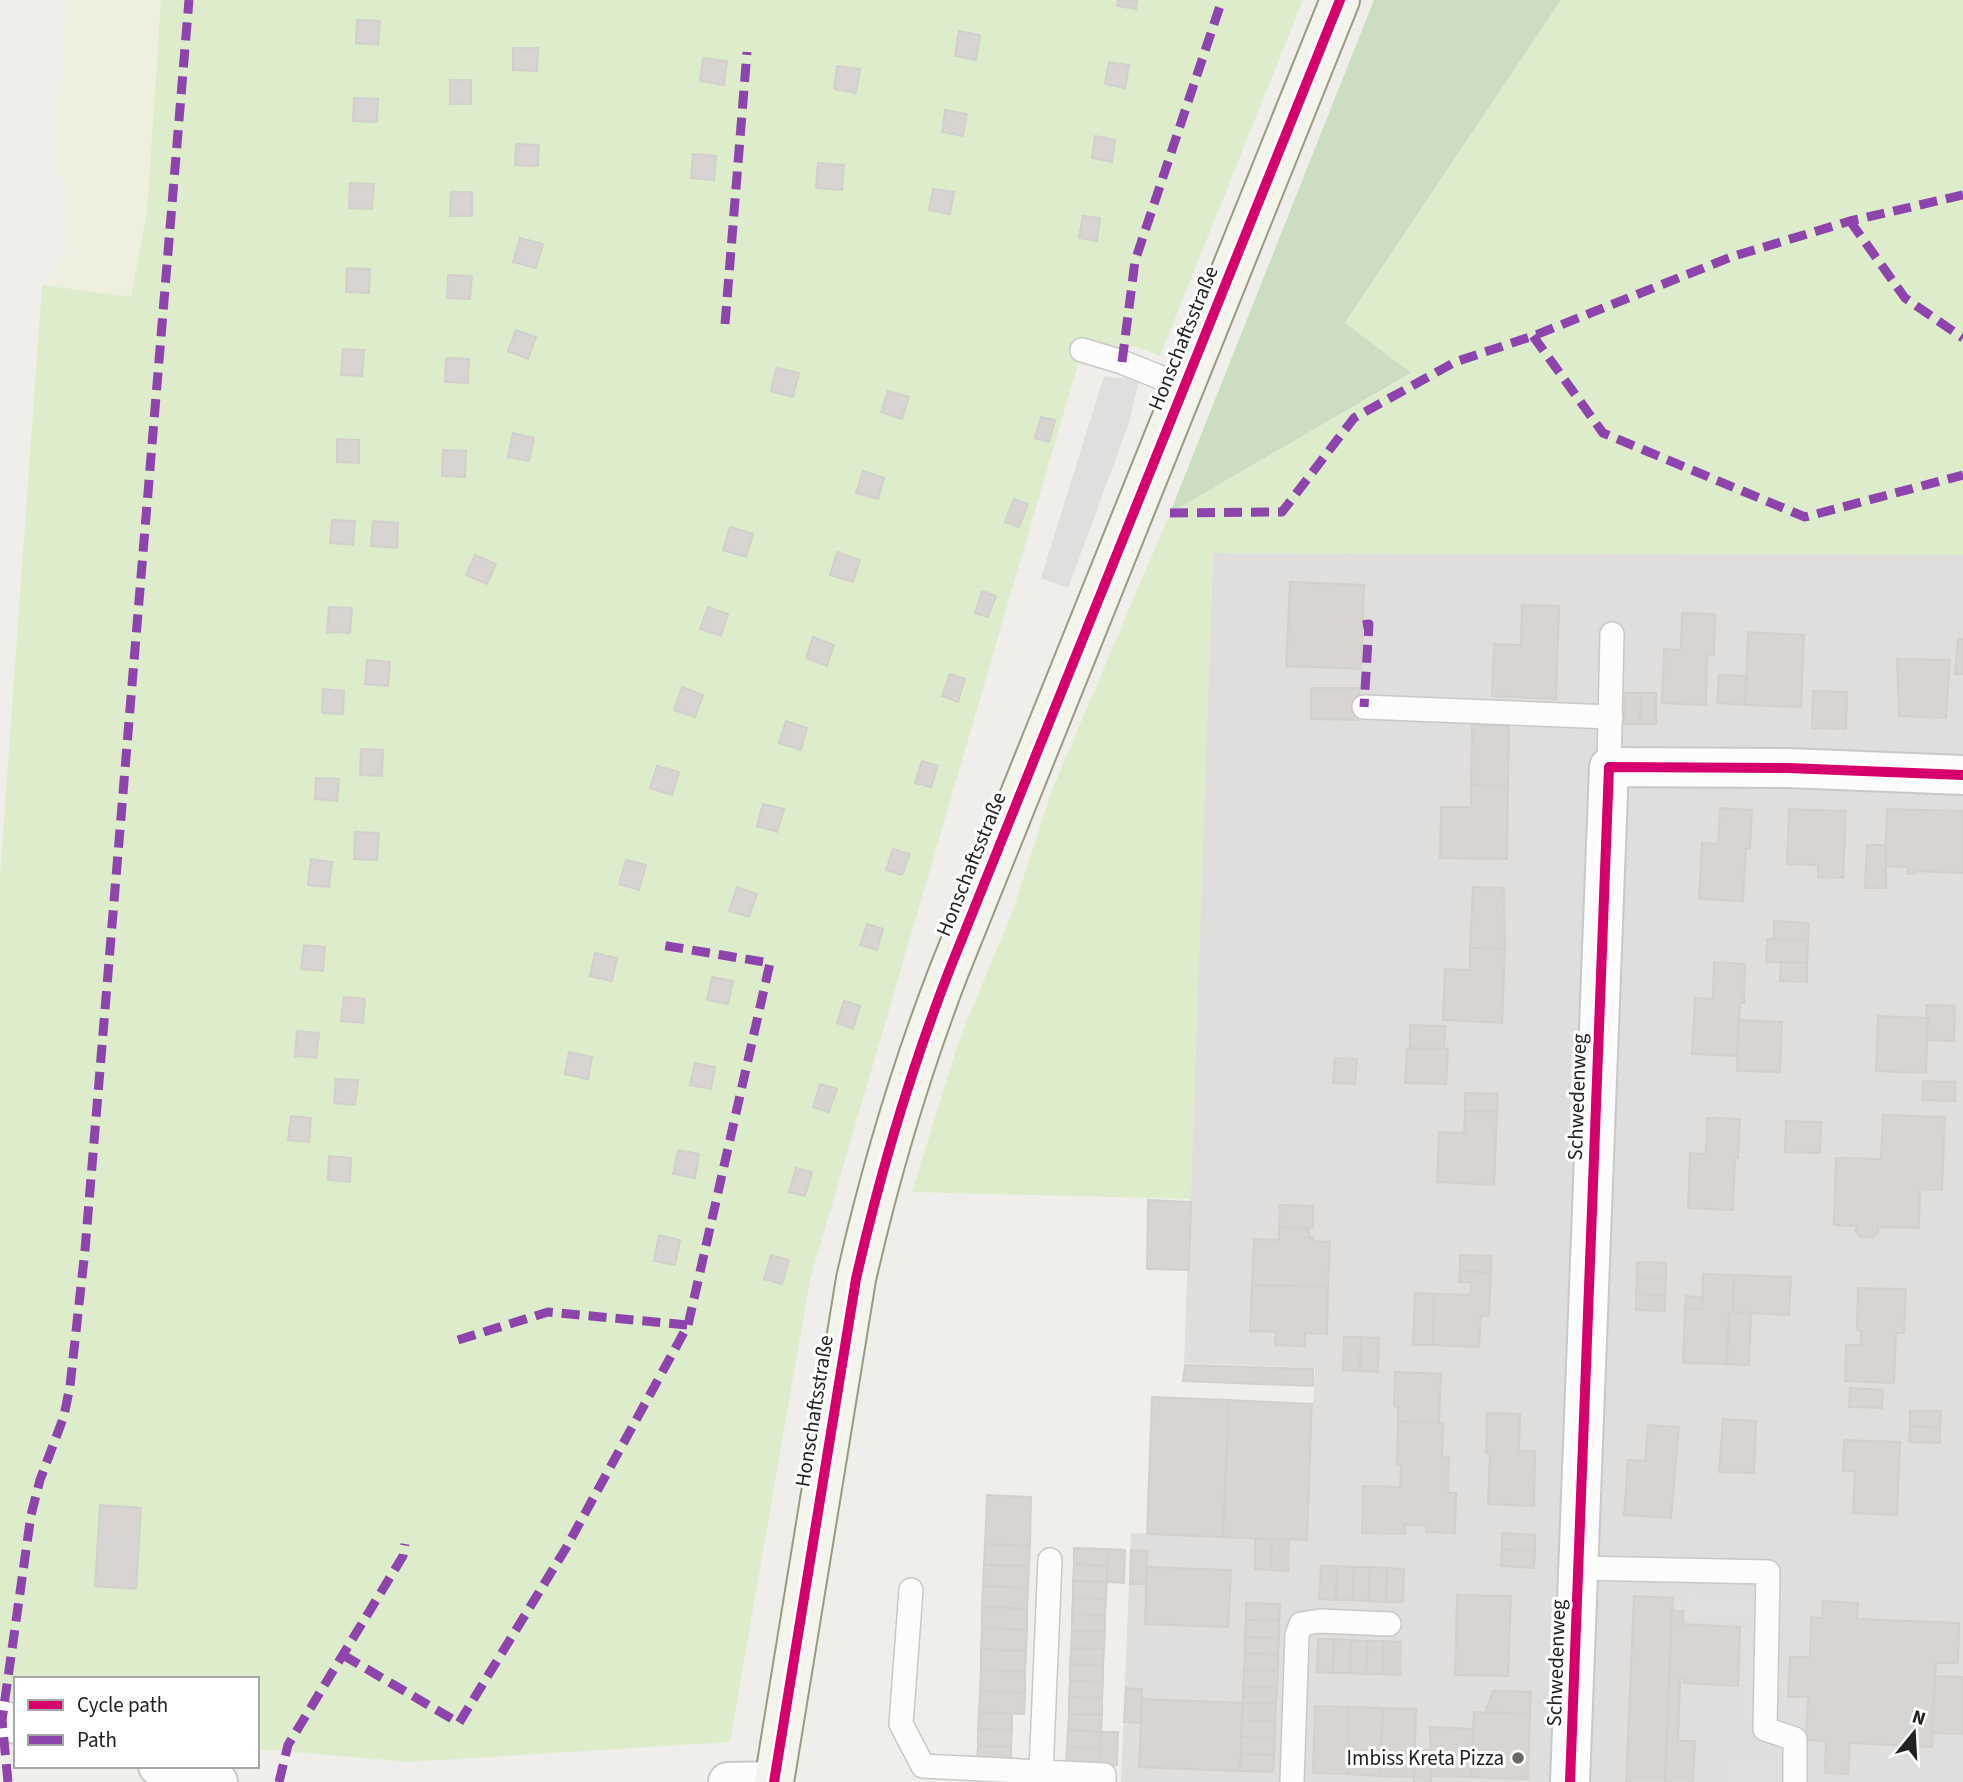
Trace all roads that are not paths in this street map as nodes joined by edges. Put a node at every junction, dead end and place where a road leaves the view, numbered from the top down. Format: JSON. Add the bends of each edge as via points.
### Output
{"nodes":[{"id":1,"x":1340,"y":0,"type":"edge"},
{"id":2,"x":1082,"y":350,"type":"dead end"},
{"id":3,"x":1184,"y":387,"type":"junction"},
{"id":4,"x":1612,"y":634,"type":"dead end"},
{"id":5,"x":1364,"y":706,"type":"dead end"},
{"id":6,"x":1611,"y":716,"type":"junction"},
{"id":7,"x":1609,"y":766,"type":"junction"},
{"id":8,"x":1963,"y":775,"type":"edge"},
{"id":9,"x":1050,"y":1560,"type":"dead end"},
{"id":10,"x":1579,"y":1568,"type":"junction"},
{"id":11,"x":911,"y":1590,"type":"dead end"},
{"id":12,"x":1389,"y":1624,"type":"dead end"},
{"id":13,"x":166,"y":1768,"type":"edge"},
{"id":14,"x":1041,"y":1772,"type":"junction"},
{"id":15,"x":218,"y":1782,"type":"edge"},
{"id":16,"x":728,"y":1782,"type":"edge"},
{"id":17,"x":774,"y":1782,"type":"edge"},
{"id":18,"x":1104,"y":1782,"type":"edge"},
{"id":19,"x":1292,"y":1782,"type":"edge"},
{"id":20,"x":1570,"y":1782,"type":"edge"},
{"id":21,"x":1795,"y":1782,"type":"edge"}],
"edges":[{"from":1,"to":3,"type":"street","name":"Honschaftsstraße"},
{"from":2,"to":3,"type":"lane"},
{"from":3,"to":17,"type":"street","name":"Honschaftsstraße","via":[[936,1004],[888,1146],[856,1279]]},
{"from":4,"to":6,"type":"lane"},
{"from":5,"to":6,"type":"lane"},
{"from":6,"to":7,"type":"lane"},
{"from":7,"to":8,"type":"street"},
{"from":7,"to":10,"type":"street","name":"Schwedenweg"},
{"from":9,"to":14,"type":"lane"},
{"from":10,"to":20,"type":"street","name":"Schwedenweg"},
{"from":10,"to":21,"type":"lane","via":[[1768,1572],[1765,1729],[1795,1739]]},
{"from":11,"to":14,"type":"lane","via":[[901,1724],[923,1766]]},
{"from":12,"to":19,"type":"lane","via":[[1301,1623]]},
{"from":13,"to":15,"type":"street"},
{"from":14,"to":18,"type":"lane","via":[[1104,1775]]},
{"from":16,"to":17,"type":"street"}]}
